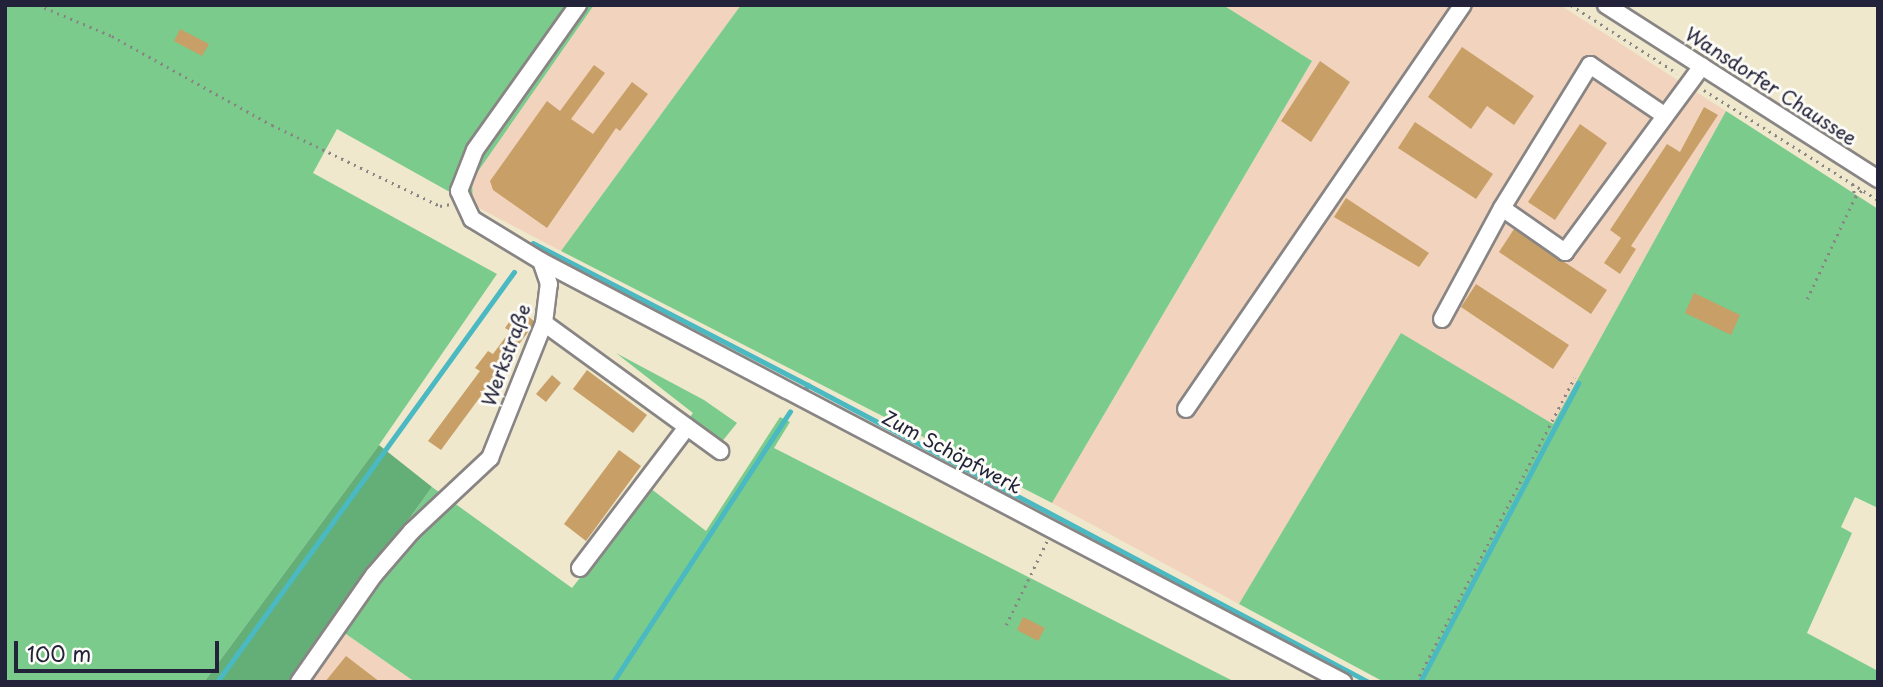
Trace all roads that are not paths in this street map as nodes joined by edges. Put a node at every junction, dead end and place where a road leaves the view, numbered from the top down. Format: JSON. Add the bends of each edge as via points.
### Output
{"nodes":[{"id":1,"x":578,"y":5,"type":"edge"},
{"id":2,"x":1464,"y":5,"type":"edge"},
{"id":3,"x":1606,"y":5,"type":"edge"},
{"id":4,"x":1702,"y":66,"type":"junction"},
{"id":5,"x":1664,"y":115,"type":"junction"},
{"id":6,"x":1878,"y":179,"type":"edge"},
{"id":7,"x":1502,"y":208,"type":"junction"},
{"id":8,"x":541,"y":261,"type":"junction"},
{"id":9,"x":1442,"y":319,"type":"dead end"},
{"id":10,"x":544,"y":323,"type":"junction"},
{"id":11,"x":1186,"y":409,"type":"dead end"},
{"id":12,"x":687,"y":427,"type":"junction"},
{"id":13,"x":720,"y":451,"type":"dead end"},
{"id":14,"x":580,"y":568,"type":"dead end"},
{"id":15,"x":299,"y":682,"type":"edge"},
{"id":16,"x":1343,"y":682,"type":"edge"}],
"edges":[{"from":1,"to":8,"type":"street","via":[[475,150],[462,176],[461,202],[472,219]]},
{"from":2,"to":11,"type":"street"},
{"from":3,"to":4,"type":"street","name":"Wansdorfer Chaussee"},
{"from":4,"to":5,"type":"street"},
{"from":4,"to":6,"type":"street","name":"Wansdorfer Chaussee"},
{"from":5,"to":7,"type":"street","via":[[1565,252]]},
{"from":5,"to":7,"type":"street","via":[[1590,65]]},
{"from":7,"to":9,"type":"street"},
{"from":8,"to":10,"type":"street","name":"Werkstraße","via":[[550,284]]},
{"from":8,"to":16,"type":"street","name":"Zum Schöpfwerk"},
{"from":10,"to":12,"type":"street"},
{"from":10,"to":15,"type":"street","name":"Werkstraße","via":[[490,458],[412,531],[374,575]]},
{"from":12,"to":13,"type":"street"},
{"from":12,"to":14,"type":"street"}]}
